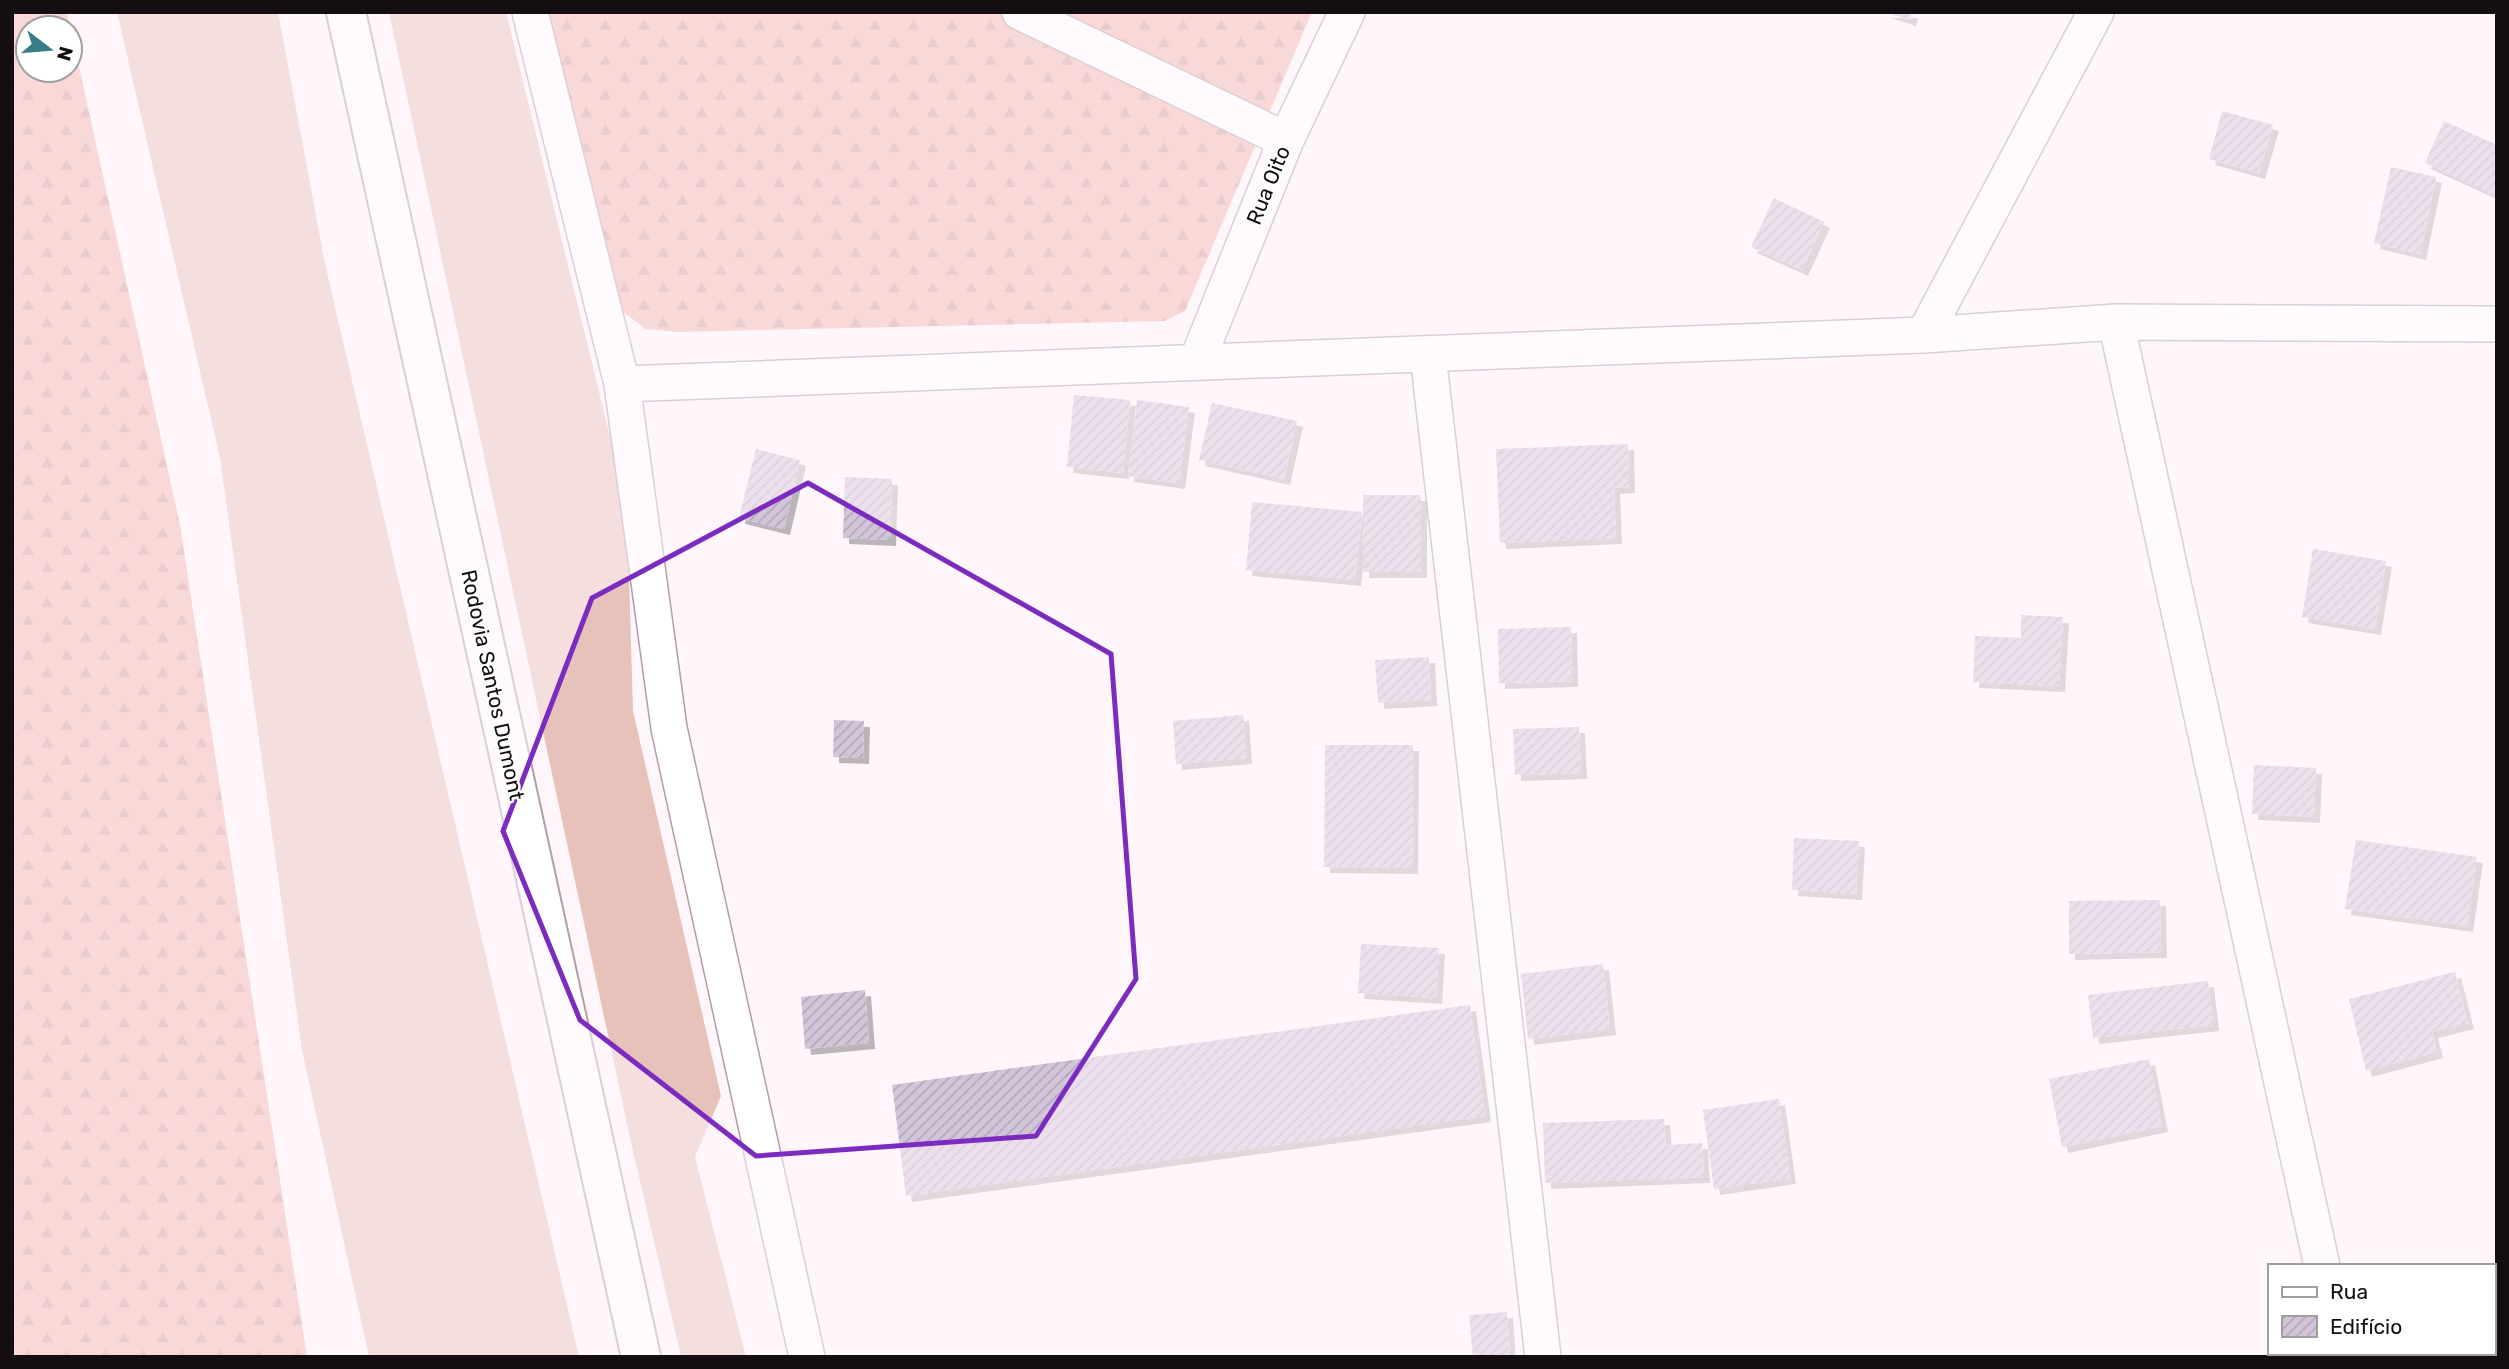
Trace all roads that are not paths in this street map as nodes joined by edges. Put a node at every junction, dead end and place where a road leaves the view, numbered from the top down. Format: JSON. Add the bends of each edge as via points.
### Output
{"nodes":[{"id":1,"x":346,"y":12,"type":"edge"},
{"id":2,"x":530,"y":12,"type":"edge"},
{"id":3,"x":1020,"y":12,"type":"edge"},
{"id":4,"x":1347,"y":12,"type":"edge"},
{"id":5,"x":2096,"y":12,"type":"edge"},
{"id":6,"x":1286,"y":140,"type":"junction"},
{"id":7,"x":2116,"y":322,"type":"junction"},
{"id":8,"x":2497,"y":324,"type":"edge"},
{"id":9,"x":1924,"y":335,"type":"junction"},
{"id":10,"x":1428,"y":355,"type":"junction"},
{"id":11,"x":1197,"y":361,"type":"junction"},
{"id":12,"x":622,"y":384,"type":"junction"},
{"id":13,"x":2322,"y":1264,"type":"edge"},
{"id":14,"x":641,"y":1357,"type":"edge"},
{"id":15,"x":807,"y":1357,"type":"edge"},
{"id":16,"x":1543,"y":1357,"type":"edge"}],
"edges":[{"from":1,"to":14,"type":"highway","name":"Rodovia Santos Dumont"},
{"from":2,"to":12,"type":"street"},
{"from":3,"to":6,"type":"street"},
{"from":4,"to":6,"type":"street","name":"Rua Oito"},
{"from":5,"to":9,"type":"street"},
{"from":6,"to":11,"type":"street","name":"Rua Oito"},
{"from":7,"to":8,"type":"street"},
{"from":7,"to":9,"type":"street"},
{"from":7,"to":13,"type":"street"},
{"from":9,"to":10,"type":"street"},
{"from":10,"to":11,"type":"street"},
{"from":10,"to":16,"type":"street"},
{"from":11,"to":12,"type":"street"},
{"from":12,"to":15,"type":"street","via":[[669,728]]}]}
